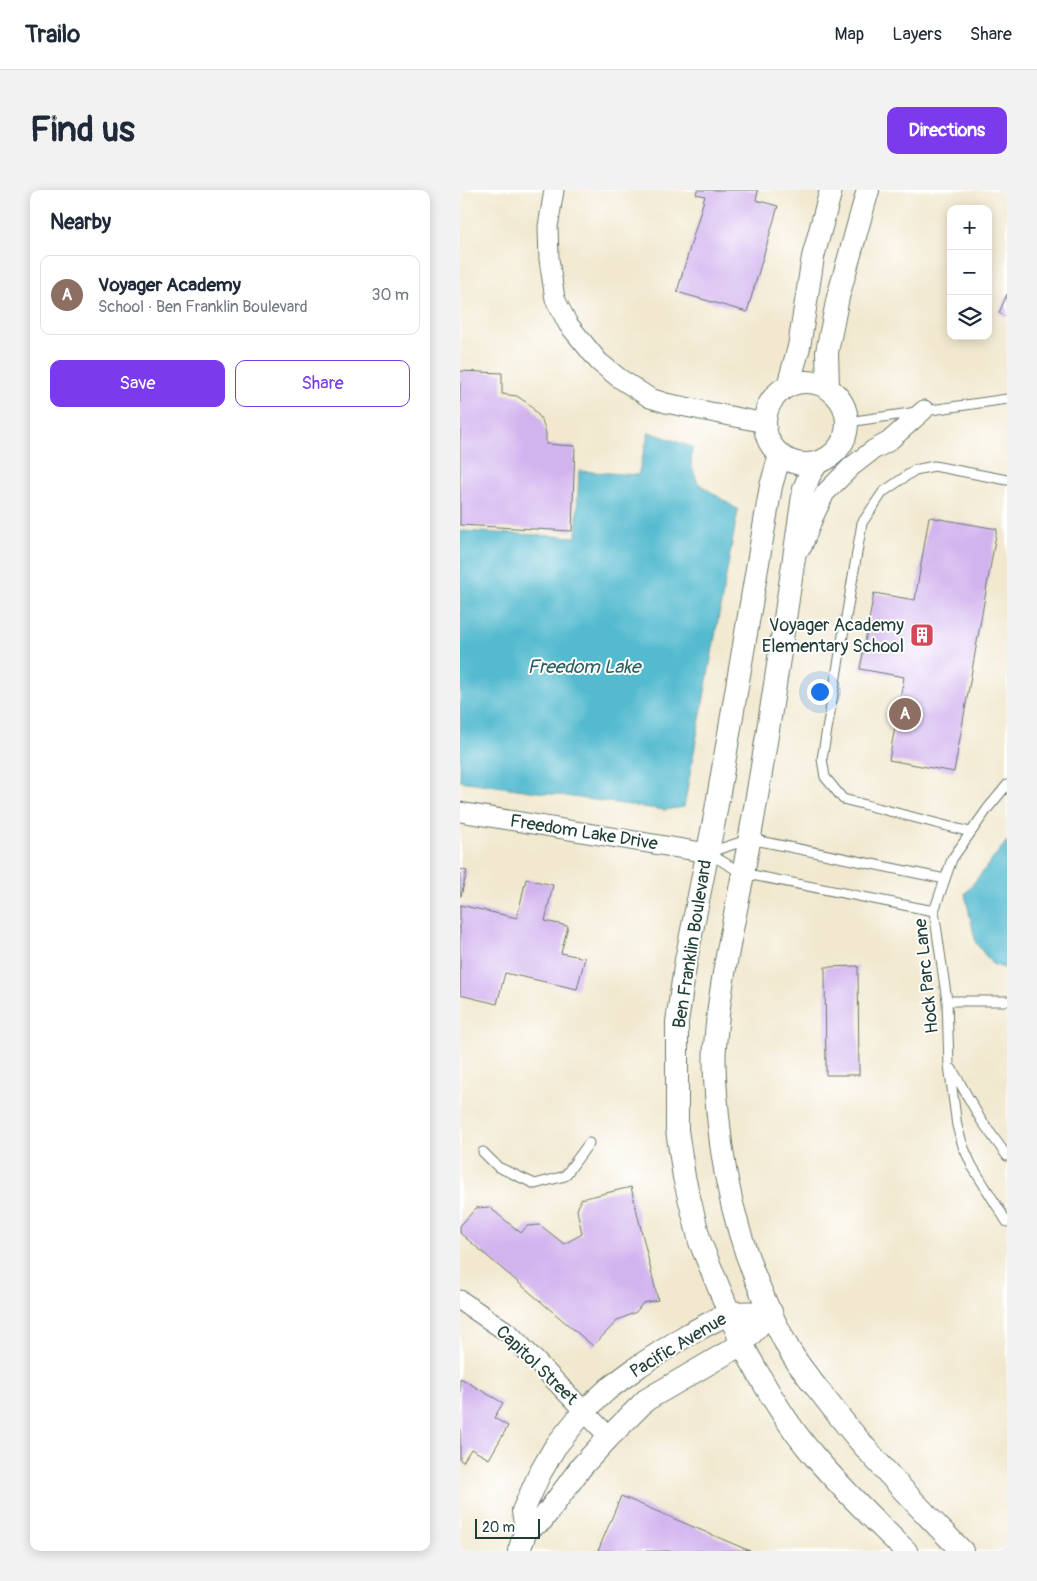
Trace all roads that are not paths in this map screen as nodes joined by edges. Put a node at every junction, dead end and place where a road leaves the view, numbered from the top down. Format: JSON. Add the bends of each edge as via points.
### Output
{"nodes":[{"id":1,"x":554,"y":190,"type":"edge"},
{"id":2,"x":831,"y":190,"type":"edge"},
{"id":3,"x":868,"y":190,"type":"edge"},
{"id":4,"x":788,"y":386,"type":"junction"},
{"id":5,"x":828,"y":387,"type":"junction"},
{"id":6,"x":1007,"y":399,"type":"edge"},
{"id":7,"x":924,"y":410,"type":"junction"},
{"id":8,"x":848,"y":422,"type":"junction"},
{"id":9,"x":765,"y":423,"type":"junction"},
{"id":10,"x":780,"y":455,"type":"junction"},
{"id":11,"x":818,"y":462,"type":"junction"},
{"id":12,"x":1007,"y":480,"type":"edge"},
{"id":13,"x":792,"y":572,"type":"junction"},
{"id":14,"x":1007,"y":785,"type":"edge"},
{"id":15,"x":460,"y":812,"type":"edge"},
{"id":16,"x":970,"y":832,"type":"junction"},
{"id":17,"x":750,"y":838,"type":"junction"},
{"id":18,"x":708,"y":853,"type":"junction"},
{"id":19,"x":742,"y":873,"type":"junction"},
{"id":20,"x":945,"y":879,"type":"junction"},
{"id":21,"x":934,"y":911,"type":"junction"},
{"id":22,"x":947,"y":1001,"type":"junction"},
{"id":23,"x":1007,"y":1001,"type":"edge"},
{"id":24,"x":949,"y":1064,"type":"junction"},
{"id":25,"x":589,"y":1144,"type":"dead end"},
{"id":26,"x":483,"y":1152,"type":"dead end"},
{"id":27,"x":1007,"y":1156,"type":"edge"},
{"id":28,"x":1007,"y":1222,"type":"edge"},
{"id":29,"x":460,"y":1300,"type":"edge"},
{"id":30,"x":770,"y":1312,"type":"junction"},
{"id":31,"x":729,"y":1313,"type":"junction"},
{"id":32,"x":742,"y":1344,"type":"junction"},
{"id":33,"x":584,"y":1411,"type":"junction"},
{"id":34,"x":609,"y":1437,"type":"junction"},
{"id":35,"x":522,"y":1541,"type":"edge"},
{"id":36,"x":906,"y":1551,"type":"edge"},
{"id":37,"x":962,"y":1551,"type":"edge"}],
"edges":[{"from":1,"to":9,"type":"street","via":[[548,227],[555,299],[568,324],[599,362],[650,398]]},
{"from":2,"to":4,"type":"street","via":[[813,257],[799,347]]},
{"from":3,"to":5,"type":"street","via":[[838,297],[827,352]]},
{"from":4,"to":5,"type":"street","via":[[808,381]]},
{"from":4,"to":9,"type":"street","via":[[771,401]]},
{"from":5,"to":8,"type":"street","via":[[845,408]]},
{"from":6,"to":7,"type":"lane"},
{"from":7,"to":8,"type":"lane"},
{"from":7,"to":13,"type":"street","name":"Ben Franklin Boulevard","via":[[888,442],[851,467],[825,493]]},
{"from":8,"to":11,"type":"street","via":[[846,435],[839,447]]},
{"from":9,"to":10,"type":"street","via":[[772,446]]},
{"from":10,"to":11,"type":"street","via":[[798,463]]},
{"from":10,"to":18,"type":"street","name":"Ben Franklin Boulevard","via":[[771,486]]},
{"from":11,"to":13,"type":"street","name":"Ben Franklin Boulevard","via":[[804,489]]},
{"from":12,"to":16,"type":"lane","via":[[934,466],[915,470],[883,492],[862,523],[822,759],[825,777],[842,799]]},
{"from":13,"to":17,"type":"street","name":"Ben Franklin Boulevard"},
{"from":14,"to":16,"type":"lane","name":"Hock Parc Lane"},
{"from":15,"to":18,"type":"street","name":"Freedom Lake Drive"},
{"from":16,"to":20,"type":"lane","name":"Hock Parc Lane","via":[[952,859]]},
{"from":17,"to":18,"type":"lane"},
{"from":17,"to":19,"type":"street","name":"Ben Franklin Boulevard"},
{"from":17,"to":20,"type":"lane"},
{"from":18,"to":19,"type":"lane"},
{"from":18,"to":31,"type":"street","name":"Ben Franklin Boulevard","via":[[677,1022],[677,1130],[684,1177],[700,1242]]},
{"from":19,"to":21,"type":"lane"},
{"from":19,"to":30,"type":"street","name":"Ben Franklin Boulevard","via":[[720,1005],[715,1049],[716,1092],[729,1196],[751,1271]]},
{"from":20,"to":21,"type":"lane","name":"Hock Parc Lane"},
{"from":21,"to":22,"type":"lane","name":"Hock Parc Lane"},
{"from":22,"to":23,"type":"lane"},
{"from":22,"to":24,"type":"lane","name":"Hock Parc Lane"},
{"from":24,"to":27,"type":"lane","name":"Hock Parc Lane","via":[[981,1120]]},
{"from":24,"to":28,"type":"lane","name":"Hock Parc Lane","via":[[963,1146]]},
{"from":25,"to":26,"type":"lane","via":[[565,1176],[535,1184],[498,1167]]},
{"from":29,"to":33,"type":"street","name":"Capitol Street","via":[[510,1334]]},
{"from":30,"to":31,"type":"street","name":"Pacific Avenue"},
{"from":30,"to":32,"type":"street","name":"Pacific Avenue"},
{"from":30,"to":37,"type":"street","name":"Ben Franklin Boulevard","via":[[785,1343],[856,1439]]},
{"from":31,"to":32,"type":"street","name":"Ben Franklin Boulevard"},
{"from":31,"to":33,"type":"street","name":"Pacific Avenue","via":[[639,1366]]},
{"from":32,"to":34,"type":"street","name":"Pacific Avenue","via":[[646,1400]]},
{"from":32,"to":36,"type":"street","name":"Ben Franklin Boulevard","via":[[782,1412],[814,1456]]},
{"from":33,"to":34,"type":"street","name":"Capitol Street"},
{"from":33,"to":35,"type":"street","name":"Pacific Avenue","via":[[555,1447],[539,1475],[523,1511]]},
{"from":34,"to":35,"type":"street","name":"Pacific Avenue"}]}
